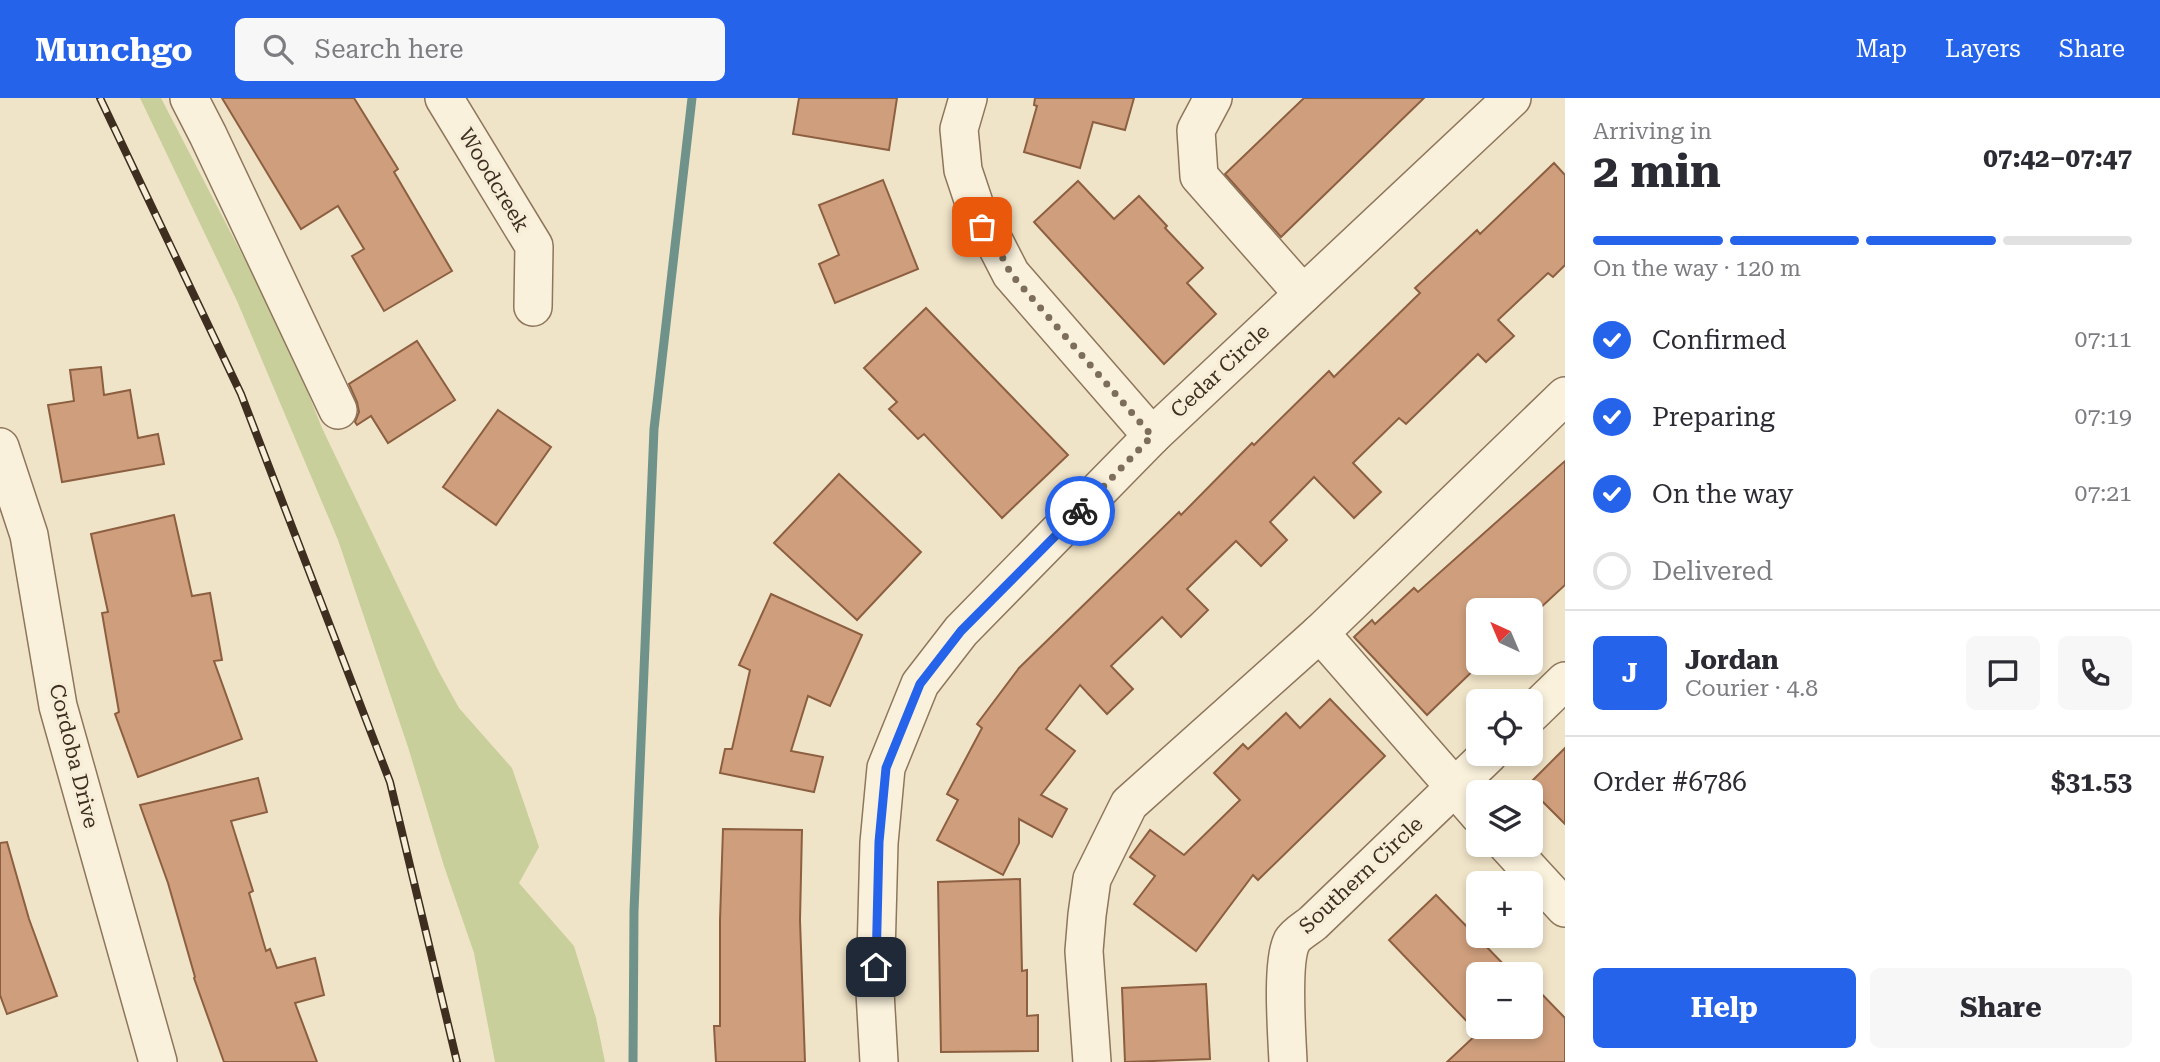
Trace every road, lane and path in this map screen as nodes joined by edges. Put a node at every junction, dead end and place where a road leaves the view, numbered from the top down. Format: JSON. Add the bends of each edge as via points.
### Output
{"nodes":[{"id":1,"x":189,"y":98,"type":"edge"},
{"id":2,"x":444,"y":98,"type":"edge"},
{"id":3,"x":968,"y":98,"type":"edge"},
{"id":4,"x":1213,"y":98,"type":"edge"},
{"id":5,"x":1512,"y":98,"type":"edge"},
{"id":6,"x":1303,"y":294,"type":"junction"},
{"id":7,"x":533,"y":307,"type":"dead end"},
{"id":8,"x":1565,"y":396,"type":"edge"},
{"id":9,"x":338,"y":410,"type":"dead end"},
{"id":10,"x":1152,"y":436,"type":"junction"},
{"id":11,"x":0,"y":447,"type":"edge"},
{"id":12,"x":15,"y":538,"type":"edge"},
{"id":13,"x":1320,"y":633,"type":"junction"},
{"id":14,"x":1565,"y":681,"type":"edge"},
{"id":15,"x":1543,"y":702,"type":"edge"},
{"id":16,"x":1477,"y":766,"type":"edge"},
{"id":17,"x":1454,"y":788,"type":"junction"},
{"id":18,"x":1466,"y":801,"type":"edge"},
{"id":19,"x":1518,"y":857,"type":"edge"},
{"id":20,"x":1565,"y":908,"type":"edge"},
{"id":21,"x":158,"y":1062,"type":"edge"},
{"id":22,"x":878,"y":1062,"type":"edge"},
{"id":23,"x":1092,"y":1062,"type":"edge"},
{"id":24,"x":1288,"y":1062,"type":"edge"}],
"edges":[{"from":1,"to":9,"type":"street"},
{"from":2,"to":7,"type":"street","name":"Woodcreek","via":[[534,246]]},
{"from":3,"to":10,"type":"street","via":[[960,129],[962,170],[982,227],[1011,274]]},
{"from":4,"to":6,"type":"street","via":[[1196,130],[1199,176]]},
{"from":5,"to":6,"type":"street","name":"Cedar Circle"},
{"from":6,"to":10,"type":"street","name":"Cedar Circle"},
{"from":8,"to":13,"type":"street"},
{"from":10,"to":22,"type":"street","name":"Cedar Circle","via":[[961,631],[920,684],[886,768],[878,870]]},
{"from":11,"to":12,"type":"street","name":"Cordoba Drive"},
{"from":12,"to":21,"type":"street","name":"Cordoba Drive"},
{"from":13,"to":17,"type":"street"},
{"from":13,"to":23,"type":"street","via":[[1129,804],[1107,845],[1092,879],[1084,951]]},
{"from":14,"to":15,"type":"street"},
{"from":16,"to":17,"type":"street","name":"Southern Circle"},
{"from":17,"to":18,"type":"street"},
{"from":17,"to":24,"type":"street","name":"Southern Circle","via":[[1293,939],[1287,955]]},
{"from":19,"to":20,"type":"street"}]}
